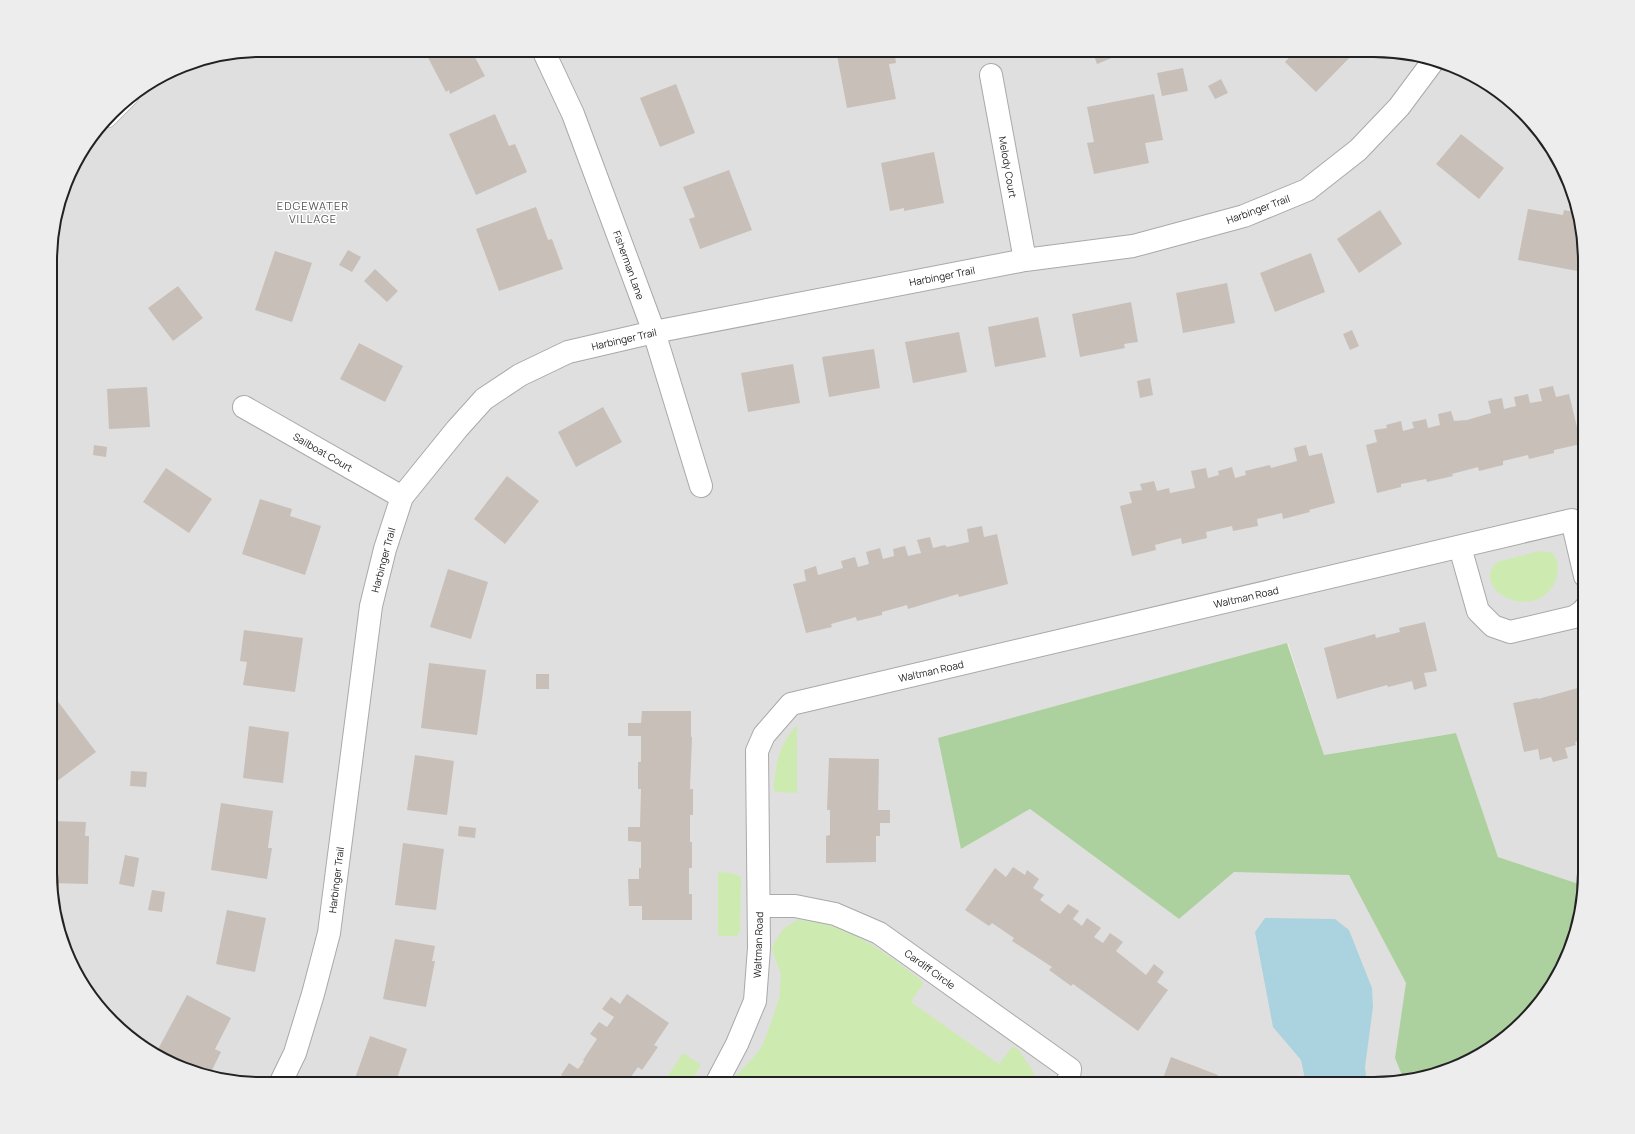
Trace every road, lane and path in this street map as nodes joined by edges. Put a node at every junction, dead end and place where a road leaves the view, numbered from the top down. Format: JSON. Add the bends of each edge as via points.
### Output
{"nodes":[{"id":1,"x":546,"y":57,"type":"edge"},
{"id":2,"x":1430,"y":65,"type":"edge"},
{"id":3,"x":991,"y":75,"type":"dead end"},
{"id":4,"x":1025,"y":260,"type":"junction"},
{"id":5,"x":654,"y":332,"type":"junction"},
{"id":6,"x":244,"y":407,"type":"dead end"},
{"id":7,"x":701,"y":486,"type":"dead end"},
{"id":8,"x":402,"y":497,"type":"junction"},
{"id":9,"x":1460,"y":546,"type":"junction"},
{"id":10,"x":1578,"y":546,"type":"edge"},
{"id":11,"x":1578,"y":614,"type":"edge"},
{"id":12,"x":759,"y":906,"type":"junction"},
{"id":13,"x":283,"y":1077,"type":"edge"},
{"id":14,"x":720,"y":1077,"type":"edge"},
{"id":15,"x":1069,"y":1077,"type":"edge"}],
"edges":[{"from":1,"to":5,"type":"street","name":"Fisherman Lane","via":[[573,114]]},
{"from":2,"to":4,"type":"street","name":"Harbinger Trail","via":[[1399,107],[1358,150],[1307,190],[1244,216],[1133,246]]},
{"from":3,"to":4,"type":"street","name":"Melody Court"},
{"from":4,"to":5,"type":"street","name":"Harbinger Trail"},
{"from":5,"to":7,"type":"street","name":"Fisherman Lane"},
{"from":5,"to":8,"type":"street","name":"Harbinger Trail","via":[[568,352],[520,375],[484,399]]},
{"from":6,"to":8,"type":"street","name":"Sailboat Court"},
{"from":8,"to":13,"type":"street","name":"Harbinger Trail","via":[[385,549],[371,606],[329,933],[295,1053]]},
{"from":9,"to":10,"type":"street","name":"Waltman Road","via":[[1572,520]]},
{"from":9,"to":11,"type":"street","via":[[1478,611],[1493,626],[1510,632]]},
{"from":9,"to":12,"type":"street","name":"Waltman Road","via":[[791,704],[764,734],[757,751]]},
{"from":12,"to":14,"type":"street","name":"Waltman Road","via":[[755,1001]]},
{"from":12,"to":15,"type":"street","name":"Cardiff Circle","via":[[795,906],[835,914],[879,932],[1070,1069]]}]}
